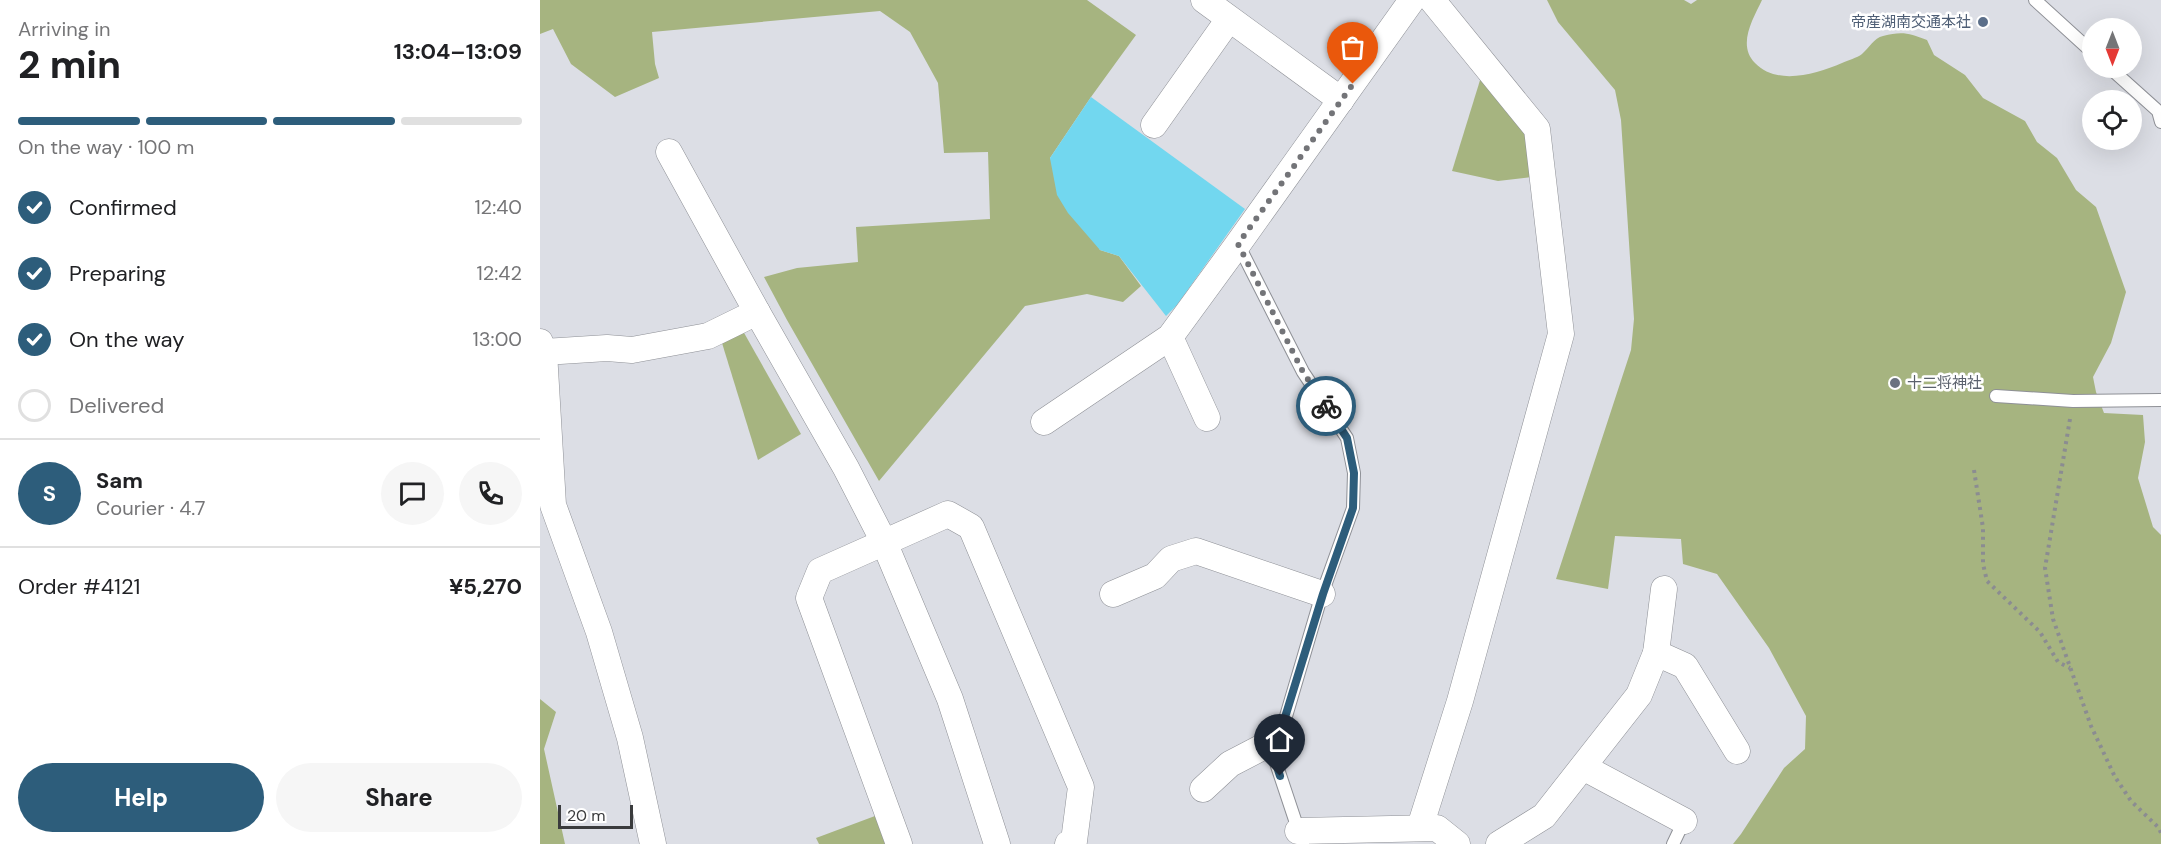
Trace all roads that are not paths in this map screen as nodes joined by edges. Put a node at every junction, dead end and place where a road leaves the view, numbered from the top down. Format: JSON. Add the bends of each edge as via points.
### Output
{"nodes":[{"id":1,"x":1204,"y":0,"type":"edge"},
{"id":2,"x":1412,"y":0,"type":"edge"},
{"id":3,"x":1432,"y":0,"type":"edge"},
{"id":4,"x":2035,"y":0,"type":"edge"},
{"id":5,"x":1229,"y":19,"type":"junction"},
{"id":6,"x":2082,"y":43,"type":"edge"},
{"id":7,"x":2121,"y":78,"type":"edge"},
{"id":8,"x":1341,"y":100,"type":"junction"},
{"id":9,"x":2160,"y":114,"type":"edge"},
{"id":10,"x":1154,"y":125,"type":"dead end"},
{"id":11,"x":669,"y":152,"type":"dead end"},
{"id":12,"x":1238,"y":244,"type":"junction"},
{"id":13,"x":757,"y":312,"type":"junction"},
{"id":14,"x":1170,"y":337,"type":"junction"},
{"id":15,"x":542,"y":347,"type":"edge"},
{"id":16,"x":1996,"y":396,"type":"dead end"},
{"id":17,"x":2161,"y":400,"type":"edge"},
{"id":18,"x":1208,"y":418,"type":"dead end"},
{"id":19,"x":1044,"y":422,"type":"dead end"},
{"id":20,"x":546,"y":506,"type":"edge"},
{"id":21,"x":884,"y":542,"type":"junction"},
{"id":22,"x":1664,"y":589,"type":"dead end"},
{"id":23,"x":1113,"y":594,"type":"dead end"},
{"id":24,"x":1323,"y":594,"type":"junction"},
{"id":25,"x":1656,"y":653,"type":"junction"},
{"id":26,"x":1278,"y":740,"type":"junction"},
{"id":27,"x":1737,"y":751,"type":"dead end"},
{"id":28,"x":1583,"y":766,"type":"junction"},
{"id":29,"x":1203,"y":789,"type":"dead end"},
{"id":30,"x":1684,"y":821,"type":"joint"},
{"id":31,"x":1420,"y":827,"type":"junction"},
{"id":32,"x":1301,"y":837,"type":"edge"},
{"id":33,"x":653,"y":844,"type":"edge"},
{"id":34,"x":899,"y":844,"type":"edge"},
{"id":35,"x":997,"y":844,"type":"edge"},
{"id":36,"x":1068,"y":844,"type":"edge"},
{"id":37,"x":1457,"y":844,"type":"edge"},
{"id":38,"x":1499,"y":844,"type":"edge"},
{"id":39,"x":1673,"y":844,"type":"edge"}],
"edges":[{"from":1,"to":5,"type":"street"},
{"from":2,"to":8,"type":"street"},
{"from":3,"to":31,"type":"street","via":[[1537,129],[1561,334],[1460,701]]},
{"from":4,"to":6,"type":"lane"},
{"from":5,"to":8,"type":"street"},
{"from":5,"to":10,"type":"street"},
{"from":7,"to":9,"type":"lane"},
{"from":8,"to":12,"type":"street"},
{"from":11,"to":13,"type":"street"},
{"from":12,"to":14,"type":"street"},
{"from":12,"to":24,"type":"lane","via":[[1303,372],[1347,438],[1354,473],[1353,508]]},
{"from":13,"to":15,"type":"street","via":[[708,336],[632,350]]},
{"from":13,"to":21,"type":"street"},
{"from":14,"to":18,"type":"street"},
{"from":14,"to":19,"type":"street"},
{"from":15,"to":20,"type":"street"},
{"from":16,"to":17,"type":"lane"},
{"from":20,"to":33,"type":"street","via":[[599,632],[624,717]]},
{"from":21,"to":34,"type":"street","via":[[820,572],[810,598]]},
{"from":21,"to":35,"type":"street","via":[[950,699]]},
{"from":21,"to":36,"type":"street","via":[[948,514],[971,527],[1080,787],[1074,841]]},
{"from":22,"to":25,"type":"street"},
{"from":23,"to":24,"type":"street","via":[[1155,576],[1171,559],[1196,552]]},
{"from":24,"to":26,"type":"lane"},
{"from":25,"to":27,"type":"street","via":[[1685,666]]},
{"from":25,"to":28,"type":"street","via":[[1639,695]]},
{"from":26,"to":29,"type":"street","via":[[1230,764]]},
{"from":26,"to":32,"type":"lane","via":[[1274,757]]},
{"from":28,"to":30,"type":"street"},
{"from":28,"to":38,"type":"street","via":[[1544,816]]},
{"from":30,"to":39,"type":"lane"},
{"from":31,"to":32,"type":"street"},
{"from":31,"to":37,"type":"street","via":[[1437,828]]}]}
